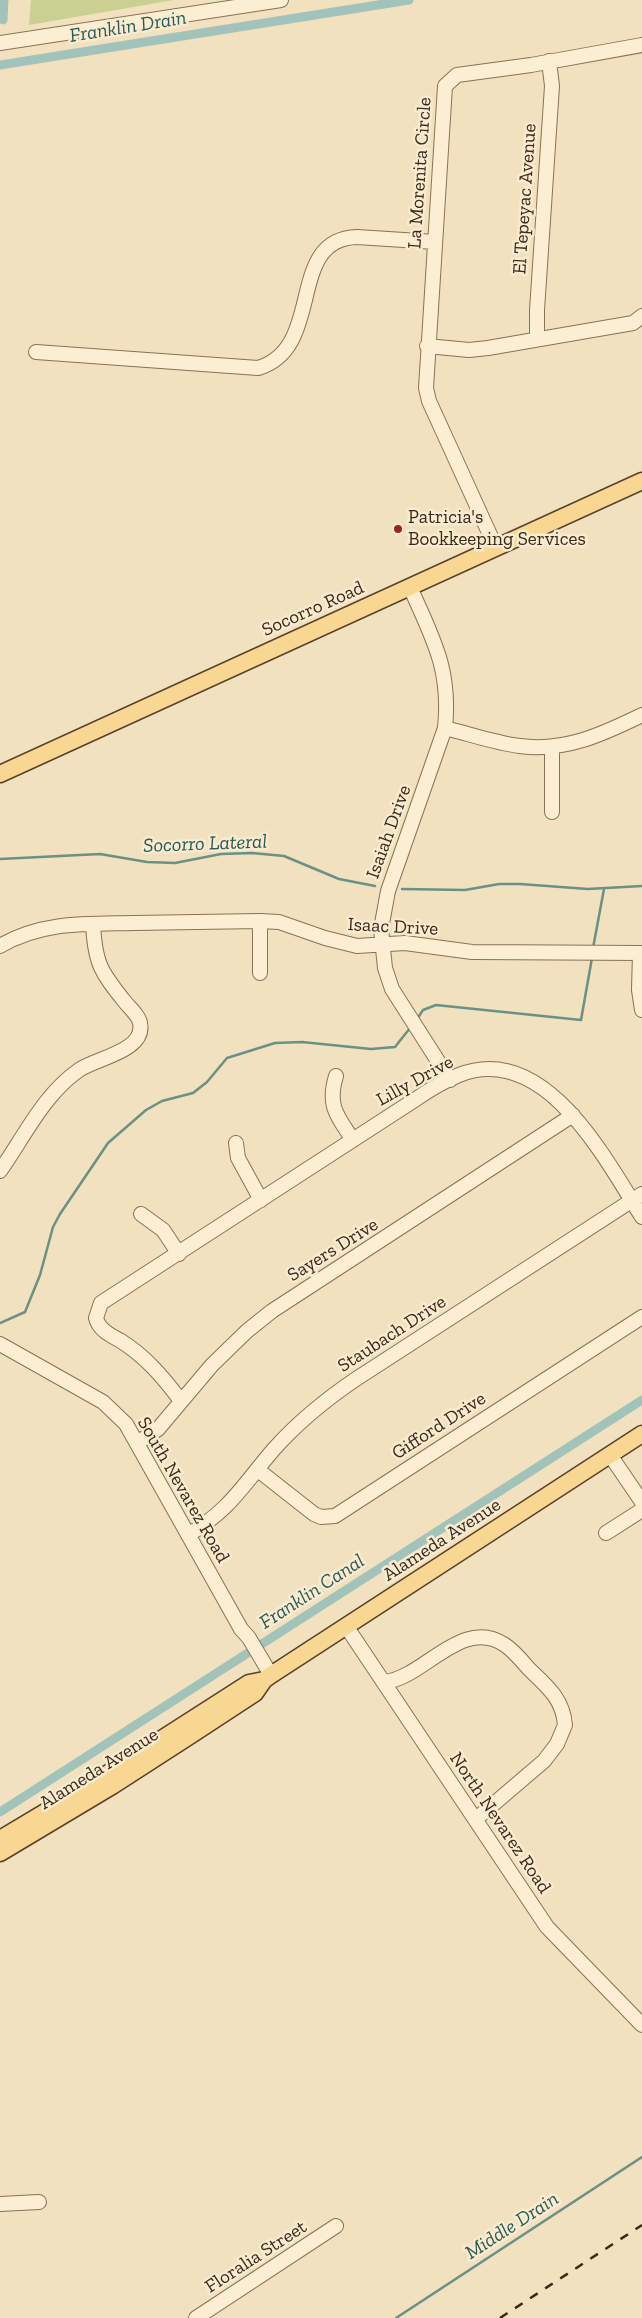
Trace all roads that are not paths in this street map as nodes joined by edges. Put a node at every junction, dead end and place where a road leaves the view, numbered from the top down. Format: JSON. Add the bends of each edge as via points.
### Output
{"nodes":[{"id":1,"x":282,"y":0,"type":"edge"},
{"id":2,"x":0,"y":43,"type":"edge"},
{"id":3,"x":642,"y":45,"type":"edge"},
{"id":4,"x":549,"y":61,"type":"junction"},
{"id":5,"x":435,"y":242,"type":"junction"},
{"id":6,"x":642,"y":316,"type":"edge"},
{"id":7,"x":537,"y":339,"type":"junction"},
{"id":8,"x":427,"y":346,"type":"junction"},
{"id":9,"x":36,"y":352,"type":"dead end"},
{"id":10,"x":642,"y":482,"type":"edge"},
{"id":11,"x":496,"y":548,"type":"junction"},
{"id":12,"x":410,"y":587,"type":"junction"},
{"id":13,"x":642,"y":716,"type":"edge"},
{"id":14,"x":445,"y":728,"type":"junction"},
{"id":15,"x":552,"y":747,"type":"junction"},
{"id":16,"x":0,"y":774,"type":"edge"},
{"id":17,"x":552,"y":812,"type":"dead end"},
{"id":18,"x":260,"y":921,"type":"junction"},
{"id":19,"x":93,"y":924,"type":"junction"},
{"id":20,"x":382,"y":945,"type":"junction"},
{"id":21,"x":0,"y":946,"type":"edge"},
{"id":22,"x":641,"y":953,"type":"edge"},
{"id":23,"x":260,"y":973,"type":"dead end"},
{"id":24,"x":642,"y":1010,"type":"edge"},
{"id":25,"x":336,"y":1076,"type":"dead end"},
{"id":26,"x":450,"y":1080,"type":"junction"},
{"id":27,"x":573,"y":1116,"type":"junction"},
{"id":28,"x":353,"y":1140,"type":"junction"},
{"id":29,"x":236,"y":1143,"type":"dead end"},
{"id":30,"x":0,"y":1171,"type":"edge"},
{"id":31,"x":637,"y":1197,"type":"edge"},
{"id":32,"x":261,"y":1200,"type":"junction"},
{"id":33,"x":141,"y":1214,"type":"dead end"},
{"id":34,"x":642,"y":1217,"type":"edge"},
{"id":35,"x":178,"y":1254,"type":"junction"},
{"id":36,"x":642,"y":1317,"type":"edge"},
{"id":37,"x":0,"y":1344,"type":"edge"},
{"id":38,"x":180,"y":1401,"type":"junction"},
{"id":39,"x":642,"y":1434,"type":"edge"},
{"id":40,"x":137,"y":1443,"type":"junction"},
{"id":41,"x":610,"y":1455,"type":"junction"},
{"id":42,"x":258,"y":1470,"type":"junction"},
{"id":43,"x":642,"y":1502,"type":"edge"},
{"id":44,"x":642,"y":1510,"type":"edge"},
{"id":45,"x":606,"y":1533,"type":"dead end"},
{"id":46,"x":188,"y":1535,"type":"junction"},
{"id":47,"x":346,"y":1626,"type":"junction"},
{"id":48,"x":267,"y":1674,"type":"junction"},
{"id":49,"x":385,"y":1682,"type":"junction"},
{"id":50,"x":476,"y":1819,"type":"junction"},
{"id":51,"x":0,"y":1839,"type":"edge"},
{"id":52,"x":0,"y":1853,"type":"edge"},
{"id":53,"x":642,"y":2024,"type":"edge"},
{"id":54,"x":39,"y":2202,"type":"dead end"},
{"id":55,"x":0,"y":2204,"type":"edge"},
{"id":56,"x":336,"y":2226,"type":"dead end"},
{"id":57,"x":196,"y":2318,"type":"edge"}],
"edges":[{"from":1,"to":2,"type":"street"},
{"from":3,"to":4,"type":"street","name":"La Morenita Circle"},
{"from":4,"to":5,"type":"street","name":"La Morenita Circle","via":[[457,75],[447,83]]},
{"from":4,"to":7,"type":"street","name":"El Tepeyac Avenue","via":[[552,86]]},
{"from":5,"to":8,"type":"street","name":"La Morenita Circle"},
{"from":5,"to":9,"type":"street","via":[[346,238],[333,243],[312,270],[297,331],[290,346],[271,364],[258,368]]},
{"from":6,"to":7,"type":"street","via":[[633,323]]},
{"from":7,"to":8,"type":"street","via":[[469,350]]},
{"from":8,"to":11,"type":"street","name":"La Morenita Circle","via":[[425,376],[429,401]]},
{"from":10,"to":11,"type":"main road","name":"Socorro Road"},
{"from":11,"to":12,"type":"main road","name":"Socorro Road"},
{"from":12,"to":14,"type":"street","name":"Isaiah Drive","via":[[441,658],[447,692]]},
{"from":12,"to":16,"type":"main road","name":"Socorro Road"},
{"from":13,"to":15,"type":"street","via":[[599,735]]},
{"from":14,"to":15,"type":"street","via":[[522,747]]},
{"from":14,"to":20,"type":"street","name":"Isaiah Drive","via":[[388,891],[383,909]]},
{"from":15,"to":17,"type":"street"},
{"from":18,"to":19,"type":"street","name":"Isaac Drive"},
{"from":18,"to":20,"type":"street","name":"Isaac Drive","via":[[286,924],[344,944]]},
{"from":18,"to":23,"type":"street"},
{"from":19,"to":21,"type":"street","name":"Isaac Drive","via":[[56,925],[16,936]]},
{"from":19,"to":30,"type":"street","via":[[94,949],[101,969],[140,1020],[140,1032],[132,1046],[81,1068],[66,1079]]},
{"from":20,"to":22,"type":"street","name":"Isaac Drive","via":[[405,943],[480,952]]},
{"from":20,"to":26,"type":"street","name":"Isaiah Drive","via":[[392,989]]},
{"from":22,"to":24,"type":"street","via":[[639,990]]},
{"from":25,"to":28,"type":"street","via":[[331,1100],[334,1111]]},
{"from":26,"to":27,"type":"street","name":"Lilly Drive","via":[[469,1072],[510,1073],[538,1084]]},
{"from":26,"to":28,"type":"street","name":"Lilly Drive","via":[[432,1088]]},
{"from":27,"to":31,"type":"street","name":"Lilly Drive"},
{"from":27,"to":38,"type":"street","name":"Sayers Drive","via":[[272,1311],[212,1365]]},
{"from":28,"to":32,"type":"street","name":"Lilly Drive"},
{"from":29,"to":32,"type":"street","via":[[238,1158]]},
{"from":31,"to":34,"type":"street","name":"Lilly Drive"},
{"from":31,"to":42,"type":"street","name":"Staubach Drive","via":[[314,1408]]},
{"from":32,"to":35,"type":"street","name":"Lilly Drive"},
{"from":33,"to":35,"type":"street","via":[[163,1230]]},
{"from":35,"to":38,"type":"street","name":"Lilly Drive","via":[[107,1297],[96,1318],[102,1330],[129,1346],[158,1370]]},
{"from":36,"to":42,"type":"street","name":"Gifford Drive","via":[[335,1516],[314,1514]]},
{"from":37,"to":40,"type":"street","name":"South Nevarez Road","via":[[103,1402],[126,1424]]},
{"from":38,"to":40,"type":"street","name":"Sayers Drive","via":[[161,1426]]},
{"from":39,"to":41,"type":"main road","name":"Alameda Avenue"},
{"from":40,"to":46,"type":"street","name":"South Nevarez Road"},
{"from":41,"to":43,"type":"street"},
{"from":41,"to":47,"type":"main road","name":"Alameda Avenue"},
{"from":42,"to":46,"type":"street","name":"Staubach Drive","via":[[218,1514]]},
{"from":44,"to":45,"type":"street"},
{"from":46,"to":48,"type":"street","name":"South Nevarez Road"},
{"from":47,"to":48,"type":"main road","name":"Alameda Avenue"},
{"from":47,"to":49,"type":"street","name":"North Nevarez Road"},
{"from":48,"to":51,"type":"main road","name":"Alameda Avenue"},
{"from":48,"to":52,"type":"main road","name":"Alameda Avenue","via":[[255,1693],[112,1786]]},
{"from":49,"to":50,"type":"street","name":"North Nevarez Road"},
{"from":49,"to":50,"type":"street","via":[[401,1679],[460,1641],[490,1638],[506,1645],[558,1700],[565,1725],[552,1752]]},
{"from":50,"to":53,"type":"street","name":"North Nevarez Road","via":[[547,1927]]},
{"from":54,"to":55,"type":"street"},
{"from":56,"to":57,"type":"street","name":"Floralia Street"}]}
